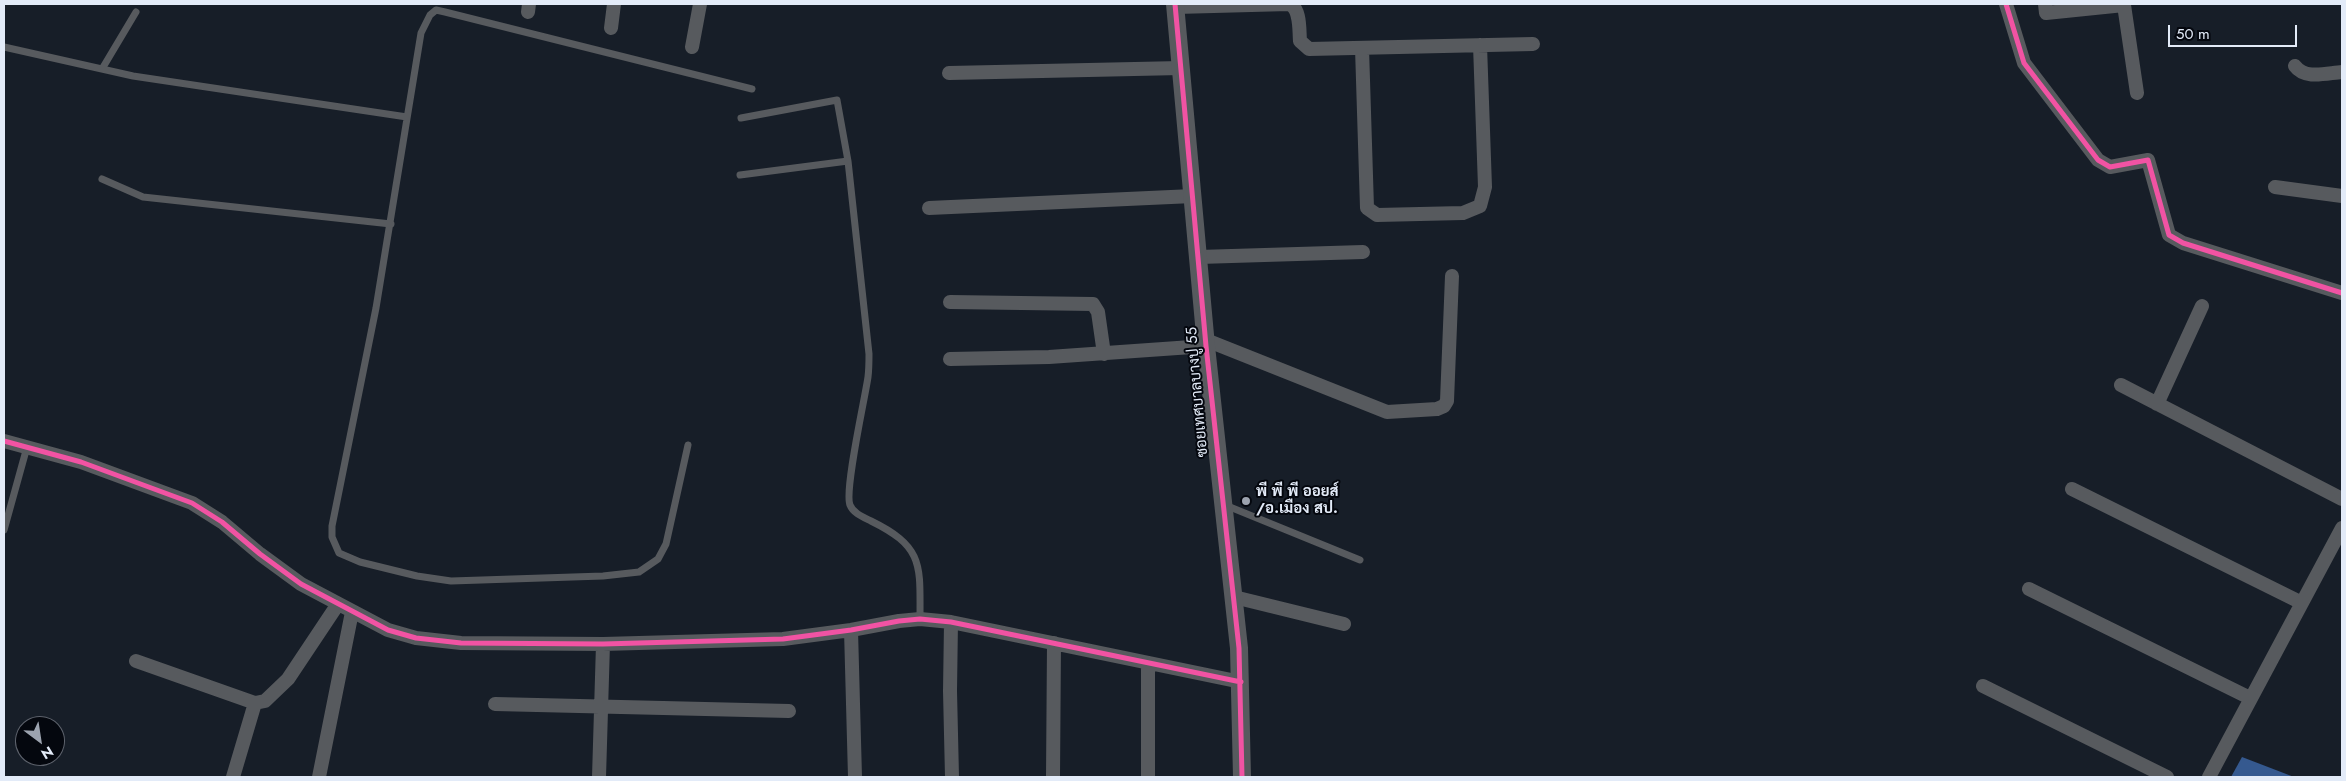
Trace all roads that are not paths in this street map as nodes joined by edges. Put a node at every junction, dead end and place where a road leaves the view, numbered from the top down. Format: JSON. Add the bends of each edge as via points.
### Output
{"nodes":[{"id":1,"x":614,"y":4,"type":"edge"},
{"id":2,"x":700,"y":4,"type":"edge"},
{"id":3,"x":2006,"y":4,"type":"edge"},
{"id":4,"x":2045,"y":4,"type":"edge"},
{"id":5,"x":1176,"y":6,"type":"edge"},
{"id":6,"x":136,"y":12,"type":"dead end"},
{"id":7,"x":611,"y":28,"type":"dead end"},
{"id":8,"x":1533,"y":44,"type":"dead end"},
{"id":9,"x":1480,"y":46,"type":"junction"},
{"id":10,"x":4,"y":47,"type":"edge"},
{"id":11,"x":692,"y":47,"type":"dead end"},
{"id":12,"x":1362,"y":48,"type":"junction"},
{"id":13,"x":2295,"y":66,"type":"dead end"},
{"id":14,"x":1181,"y":68,"type":"junction"},
{"id":15,"x":102,"y":69,"type":"junction"},
{"id":16,"x":2342,"y":72,"type":"edge"},
{"id":17,"x":948,"y":73,"type":"dead end"},
{"id":18,"x":752,"y":89,"type":"dead end"},
{"id":19,"x":2138,"y":93,"type":"dead end"},
{"id":20,"x":407,"y":117,"type":"junction"},
{"id":21,"x":741,"y":118,"type":"dead end"},
{"id":22,"x":848,"y":162,"type":"junction"},
{"id":23,"x":740,"y":174,"type":"dead end"},
{"id":24,"x":102,"y":179,"type":"dead end"},
{"id":25,"x":2275,"y":188,"type":"dead end"},
{"id":26,"x":1193,"y":196,"type":"junction"},
{"id":27,"x":2342,"y":196,"type":"edge"},
{"id":28,"x":929,"y":208,"type":"dead end"},
{"id":29,"x":390,"y":224,"type":"junction"},
{"id":30,"x":1363,"y":252,"type":"dead end"},
{"id":31,"x":1199,"y":256,"type":"junction"},
{"id":32,"x":1452,"y":276,"type":"dead end"},
{"id":33,"x":2342,"y":293,"type":"edge"},
{"id":34,"x":950,"y":302,"type":"dead end"},
{"id":35,"x":2202,"y":306,"type":"dead end"},
{"id":36,"x":1206,"y":343,"type":"junction"},
{"id":37,"x":1104,"y":354,"type":"junction"},
{"id":38,"x":950,"y":359,"type":"dead end"},
{"id":39,"x":2121,"y":385,"type":"dead end"},
{"id":40,"x":2156,"y":404,"type":"junction"},
{"id":41,"x":4,"y":441,"type":"edge"},
{"id":42,"x":688,"y":446,"type":"dead end"},
{"id":43,"x":27,"y":447,"type":"junction"},
{"id":44,"x":2072,"y":490,"type":"dead end"},
{"id":45,"x":2342,"y":499,"type":"edge"},
{"id":46,"x":1222,"y":504,"type":"junction"},
{"id":47,"x":2342,"y":528,"type":"edge"},
{"id":48,"x":4,"y":530,"type":"edge"},
{"id":49,"x":1360,"y":560,"type":"dead end"},
{"id":50,"x":2029,"y":589,"type":"dead end"},
{"id":51,"x":1234,"y":597,"type":"junction"},
{"id":52,"x":2302,"y":603,"type":"junction"},
{"id":53,"x":338,"y":604,"type":"junction"},
{"id":54,"x":352,"y":612,"type":"junction"},
{"id":55,"x":920,"y":620,"type":"junction"},
{"id":56,"x":951,"y":622,"type":"junction"},
{"id":57,"x":1344,"y":624,"type":"dead end"},
{"id":58,"x":851,"y":630,"type":"junction"},
{"id":59,"x":1054,"y":643,"type":"junction"},
{"id":60,"x":603,"y":644,"type":"junction"},
{"id":61,"x":136,"y":661,"type":"dead end"},
{"id":62,"x":1148,"y":663,"type":"junction"},
{"id":63,"x":1241,"y":682,"type":"junction"},
{"id":64,"x":1984,"y":686,"type":"dead end"},
{"id":65,"x":2250,"y":698,"type":"junction"},
{"id":66,"x":255,"y":703,"type":"junction"},
{"id":67,"x":495,"y":704,"type":"dead end"},
{"id":68,"x":601,"y":707,"type":"junction"},
{"id":69,"x":789,"y":711,"type":"dead end"},
{"id":70,"x":233,"y":777,"type":"edge"},
{"id":71,"x":319,"y":777,"type":"edge"},
{"id":72,"x":600,"y":777,"type":"edge"},
{"id":73,"x":855,"y":777,"type":"edge"},
{"id":74,"x":952,"y":777,"type":"edge"},
{"id":75,"x":1053,"y":777,"type":"edge"},
{"id":76,"x":1148,"y":777,"type":"edge"},
{"id":77,"x":1242,"y":777,"type":"edge"},
{"id":78,"x":2167,"y":777,"type":"edge"},
{"id":79,"x":2209,"y":777,"type":"edge"}],
"edges":[{"from":1,"to":7,"type":"street"},
{"from":2,"to":11,"type":"street"},
{"from":3,"to":33,"type":"street","via":[[2024,63],[2098,160],[2110,167],[2148,160],[2169,235],[2183,243]]},
{"from":4,"to":19,"type":"street","via":[[2046,13],[2124,4]]},
{"from":5,"to":12,"type":"street","via":[[1289,4],[1296,11],[1300,41],[1309,49]]},
{"from":5,"to":14,"type":"street","name":"ซอยเทศบาลบางปู 55"},
{"from":6,"to":15,"type":"lane"},
{"from":8,"to":9,"type":"street"},
{"from":9,"to":12,"type":"street"},
{"from":9,"to":12,"type":"street","via":[[1485,187],[1480,206],[1463,213],[1377,215],[1367,208]]},
{"from":10,"to":15,"type":"lane"},
{"from":13,"to":16,"type":"street","via":[[2307,75]]},
{"from":14,"to":17,"type":"street"},
{"from":14,"to":26,"type":"street","name":"ซอยเทศบาลบางปู 55"},
{"from":15,"to":20,"type":"lane"},
{"from":18,"to":20,"type":"lane","via":[[436,10],[421,33]]},
{"from":20,"to":29,"type":"lane"},
{"from":21,"to":22,"type":"lane","via":[[838,100]]},
{"from":22,"to":23,"type":"lane"},
{"from":22,"to":55,"type":"lane","via":[[869,354],[849,503],[853,510],[892,531],[908,545],[920,571]]},
{"from":24,"to":29,"type":"lane","via":[[143,197]]},
{"from":25,"to":27,"type":"street"},
{"from":26,"to":28,"type":"street"},
{"from":26,"to":31,"type":"street","name":"ซอยเทศบาลบางปู 55"},
{"from":29,"to":42,"type":"lane","via":[[332,526],[332,537],[339,553],[360,562],[451,581],[639,572],[658,558],[666,544]]},
{"from":30,"to":31,"type":"street"},
{"from":31,"to":36,"type":"street","name":"ซอยเทศบาลบางปู 55"},
{"from":32,"to":36,"type":"street","via":[[1447,401],[1437,409],[1387,412]]},
{"from":34,"to":37,"type":"street","via":[[1093,304],[1098,312]]},
{"from":35,"to":40,"type":"street"},
{"from":36,"to":37,"type":"street"},
{"from":36,"to":46,"type":"street","name":"ซอยเทศบาลบางปู 55"},
{"from":37,"to":38,"type":"street"},
{"from":39,"to":40,"type":"street"},
{"from":40,"to":45,"type":"street"},
{"from":41,"to":43,"type":"street"},
{"from":43,"to":48,"type":"lane"},
{"from":43,"to":53,"type":"street","via":[[81,462],[192,503],[222,522],[301,584]]},
{"from":44,"to":52,"type":"street"},
{"from":46,"to":49,"type":"lane"},
{"from":46,"to":51,"type":"street","name":"ซอยเทศบาลบางปู 55"},
{"from":47,"to":52,"type":"street"},
{"from":50,"to":65,"type":"street"},
{"from":51,"to":57,"type":"street"},
{"from":51,"to":63,"type":"street","name":"ซอยเทศบาลบางปู 55"},
{"from":52,"to":65,"type":"street"},
{"from":53,"to":54,"type":"street"},
{"from":53,"to":66,"type":"street","via":[[288,679],[265,701]]},
{"from":54,"to":60,"type":"street","via":[[388,630],[416,638],[461,643]]},
{"from":54,"to":71,"type":"street"},
{"from":55,"to":56,"type":"street"},
{"from":55,"to":58,"type":"street"},
{"from":56,"to":59,"type":"street"},
{"from":56,"to":74,"type":"street"},
{"from":58,"to":60,"type":"street","via":[[783,639]]},
{"from":58,"to":73,"type":"street"},
{"from":59,"to":62,"type":"street"},
{"from":59,"to":75,"type":"street"},
{"from":60,"to":68,"type":"street"},
{"from":61,"to":66,"type":"street"},
{"from":62,"to":63,"type":"street"},
{"from":62,"to":76,"type":"street"},
{"from":63,"to":77,"type":"street","name":"ซอยเทศบาลบางปู 55"},
{"from":64,"to":78,"type":"street"},
{"from":65,"to":79,"type":"street"},
{"from":66,"to":70,"type":"street"},
{"from":67,"to":68,"type":"street"},
{"from":68,"to":69,"type":"street"},
{"from":68,"to":72,"type":"street"}]}
